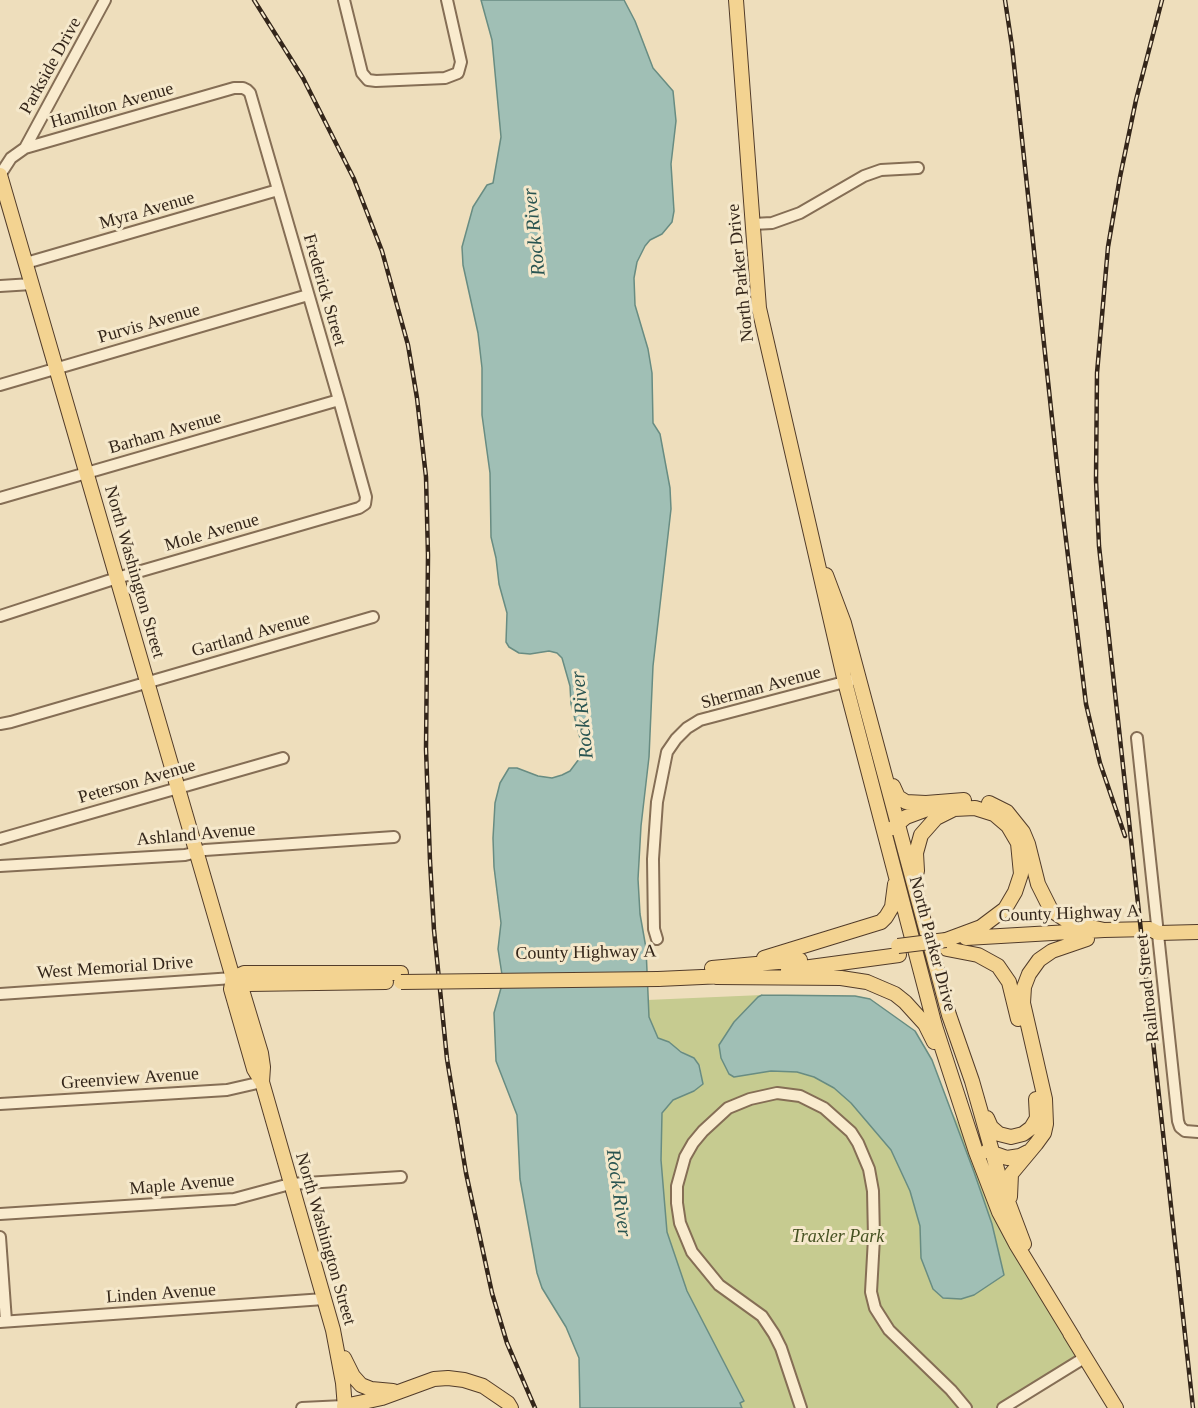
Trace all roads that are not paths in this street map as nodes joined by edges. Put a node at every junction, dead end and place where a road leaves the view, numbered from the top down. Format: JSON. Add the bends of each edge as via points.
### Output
{"nodes":[{"id":1,"x":105,"y":0,"type":"edge"},
{"id":2,"x":344,"y":0,"type":"edge"},
{"id":3,"x":447,"y":0,"type":"edge"},
{"id":4,"x":736,"y":0,"type":"edge"},
{"id":5,"x":243,"y":88,"type":"joint"},
{"id":6,"x":25,"y":148,"type":"junction"},
{"id":7,"x":918,"y":168,"type":"dead end"},
{"id":8,"x":0,"y":175,"type":"edge"},
{"id":9,"x":278,"y":190,"type":"junction"},
{"id":10,"x":753,"y":224,"type":"junction"},
{"id":11,"x":26,"y":263,"type":"junction"},
{"id":12,"x":32,"y":284,"type":"junction"},
{"id":13,"x":0,"y":286,"type":"edge"},
{"id":14,"x":308,"y":295,"type":"junction"},
{"id":15,"x":56,"y":367,"type":"junction"},
{"id":16,"x":0,"y":385,"type":"edge"},
{"id":17,"x":339,"y":400,"type":"junction"},
{"id":18,"x":87,"y":473,"type":"junction"},
{"id":19,"x":0,"y":498,"type":"edge"},
{"id":20,"x":365,"y":504,"type":"joint"},
{"id":21,"x":811,"y":537,"type":"junction"},
{"id":22,"x":117,"y":578,"type":"junction"},
{"id":23,"x":0,"y":616,"type":"edge"},
{"id":24,"x":373,"y":617,"type":"dead end"},
{"id":25,"x":860,"y":678,"type":"junction"},
{"id":26,"x":845,"y":682,"type":"junction"},
{"id":27,"x":147,"y":683,"type":"junction"},
{"id":28,"x":0,"y":724,"type":"edge"},
{"id":29,"x":1137,"y":738,"type":"dead end"},
{"id":30,"x":879,"y":754,"type":"junction"},
{"id":31,"x":283,"y":758,"type":"dead end"},
{"id":32,"x":177,"y":788,"type":"junction"},
{"id":33,"x":955,"y":801,"type":"junction"},
{"id":34,"x":897,"y":822,"type":"junction"},
{"id":35,"x":394,"y":837,"type":"dead end"},
{"id":36,"x":0,"y":839,"type":"edge"},
{"id":37,"x":887,"y":842,"type":"junction"},
{"id":38,"x":196,"y":852,"type":"junction"},
{"id":39,"x":0,"y":866,"type":"edge"},
{"id":40,"x":895,"y":873,"type":"junction"},
{"id":41,"x":923,"y":912,"type":"junction"},
{"id":42,"x":1104,"y":930,"type":"junction"},
{"id":43,"x":1198,"y":932,"type":"edge"},
{"id":44,"x":1158,"y":933,"type":"junction"},
{"id":45,"x":657,"y":939,"type":"dead end"},
{"id":46,"x":1087,"y":939,"type":"junction"},
{"id":47,"x":947,"y":944,"type":"junction"},
{"id":48,"x":712,"y":973,"type":"junction"},
{"id":49,"x":401,"y":977,"type":"junction"},
{"id":50,"x":233,"y":978,"type":"junction"},
{"id":51,"x":273,"y":983,"type":"junction"},
{"id":52,"x":0,"y":994,"type":"edge"},
{"id":53,"x":256,"y":1038,"type":"junction"},
{"id":54,"x":951,"y":1074,"type":"junction"},
{"id":55,"x":972,"y":1081,"type":"junction"},
{"id":56,"x":262,"y":1082,"type":"junction"},
{"id":57,"x":0,"y":1104,"type":"edge"},
{"id":58,"x":968,"y":1126,"type":"junction"},
{"id":59,"x":1198,"y":1131,"type":"edge"},
{"id":60,"x":1029,"y":1152,"type":"junction"},
{"id":61,"x":992,"y":1154,"type":"junction"},
{"id":62,"x":401,"y":1177,"type":"dead end"},
{"id":63,"x":290,"y":1184,"type":"junction"},
{"id":64,"x":0,"y":1214,"type":"edge"},
{"id":65,"x":1016,"y":1222,"type":"junction"},
{"id":66,"x":0,"y":1237,"type":"edge"},
{"id":67,"x":324,"y":1299,"type":"junction"},
{"id":68,"x":3,"y":1322,"type":"edge"},
{"id":69,"x":1074,"y":1339,"type":"junction"},
{"id":70,"x":336,"y":1343,"type":"junction"},
{"id":71,"x":1084,"y":1358,"type":"junction"},
{"id":72,"x":402,"y":1391,"type":"junction"},
{"id":73,"x":345,"y":1407,"type":"edge"},
{"id":74,"x":302,"y":1408,"type":"edge"},
{"id":75,"x":511,"y":1408,"type":"edge"},
{"id":76,"x":801,"y":1408,"type":"edge"},
{"id":77,"x":966,"y":1408,"type":"edge"},
{"id":78,"x":1003,"y":1408,"type":"edge"},
{"id":79,"x":1116,"y":1408,"type":"edge"}],
"edges":[{"from":1,"to":6,"type":"street","name":"Parkside Drive"},
{"from":2,"to":3,"type":"street","via":[[360,68],[368,80],[375,81],[456,75],[460,70],[459,54]]},
{"from":4,"to":10,"type":"main road","name":"North Parker Drive"},
{"from":5,"to":6,"type":"street","name":"Hamilton Avenue"},
{"from":5,"to":9,"type":"street","name":"Frederick Street","via":[[250,93]]},
{"from":6,"to":8,"type":"street","name":"Hamilton Avenue","via":[[11,158]]},
{"from":7,"to":10,"type":"street","via":[[881,170],[792,217]]},
{"from":8,"to":11,"type":"main road","name":"North Washington Street"},
{"from":9,"to":11,"type":"street","name":"Myra Avenue"},
{"from":9,"to":14,"type":"street","name":"Frederick Street"},
{"from":10,"to":21,"type":"main road","name":"North Parker Drive","via":[[759,308]]},
{"from":11,"to":12,"type":"main road","name":"North Washington Street"},
{"from":12,"to":13,"type":"street"},
{"from":12,"to":15,"type":"main road","name":"North Washington Street"},
{"from":14,"to":15,"type":"street","name":"Purvis Avenue"},
{"from":14,"to":17,"type":"street","name":"Frederick Street"},
{"from":15,"to":16,"type":"street","name":"Purvis Avenue"},
{"from":15,"to":18,"type":"main road","name":"North Washington Street"},
{"from":17,"to":18,"type":"street","name":"Barham Avenue"},
{"from":17,"to":20,"type":"street","name":"Frederick Street"},
{"from":18,"to":19,"type":"street","name":"Barham Avenue"},
{"from":18,"to":22,"type":"main road","name":"North Washington Street"},
{"from":20,"to":22,"type":"street","name":"Mole Avenue"},
{"from":21,"to":25,"type":"main road","name":"North Parker Drive"},
{"from":21,"to":26,"type":"main road","name":"North Parker Drive"},
{"from":22,"to":23,"type":"street","name":"Mole Avenue"},
{"from":22,"to":27,"type":"main road","name":"North Washington Street"},
{"from":24,"to":27,"type":"street","name":"Gartland Avenue"},
{"from":25,"to":26,"type":"street","name":"Sherman Avenue"},
{"from":25,"to":30,"type":"main road","name":"North Parker Drive"},
{"from":26,"to":37,"type":"main road","name":"North Parker Drive"},
{"from":26,"to":45,"type":"street","name":"Sherman Avenue","via":[[700,720],[676,739],[667,752],[657,802],[653,859]]},
{"from":27,"to":28,"type":"street","name":"Gartland Avenue"},
{"from":27,"to":32,"type":"main road","name":"North Washington Street"},
{"from":29,"to":44,"type":"street","name":"Railroad Street"},
{"from":30,"to":33,"type":"main road","via":[[903,801]]},
{"from":30,"to":34,"type":"main road","name":"North Parker Drive"},
{"from":31,"to":32,"type":"street","name":"Peterson Avenue"},
{"from":32,"to":36,"type":"street","name":"Peterson Avenue"},
{"from":32,"to":38,"type":"main road","name":"North Washington Street"},
{"from":33,"to":34,"type":"main road"},
{"from":33,"to":42,"type":"main road","via":[[982,801],[1007,812],[1023,831],[1038,884],[1051,910],[1069,922]]},
{"from":34,"to":37,"type":"main road"},
{"from":34,"to":41,"type":"main road","name":"North Parker Drive"},
{"from":35,"to":38,"type":"street","name":"Ashland Avenue"},
{"from":37,"to":40,"type":"main road","name":"North Parker Drive"},
{"from":38,"to":39,"type":"street","name":"Ashland Avenue"},
{"from":38,"to":50,"type":"main road","name":"North Washington Street"},
{"from":40,"to":48,"type":"main road","via":[[892,907],[880,922]]},
{"from":40,"to":54,"type":"main road","name":"North Parker Drive"},
{"from":41,"to":47,"type":"main road","via":[[916,853],[926,827],[945,812],[964,807],[984,810],[1002,820],[1014,834],[1020,853],[1021,874],[1015,892],[1005,909],[990,922]]},
{"from":41,"to":55,"type":"main road","name":"North Parker Drive","via":[[949,1015]]},
{"from":42,"to":44,"type":"main road","name":"County Highway A","via":[[1150,929]]},
{"from":42,"to":47,"type":"main road","name":"County Highway A","via":[[1020,933]]},
{"from":43,"to":44,"type":"main road"},
{"from":44,"to":46,"type":"main road","name":"County Highway A","via":[[1150,938]]},
{"from":44,"to":59,"type":"street","name":"Railroad Street","via":[[1178,1121],[1187,1132]]},
{"from":46,"to":47,"type":"main road","name":"County Highway A"},
{"from":46,"to":60,"type":"main road","via":[[1052,951],[1039,960],[1024,987],[1023,1003],[1047,1113],[1044,1133]]},
{"from":47,"to":48,"type":"main road","name":"County Highway A","bridge":true},
{"from":47,"to":55,"type":"main road","via":[[993,963],[1009,982],[1037,1104],[1037,1118],[1031,1128],[1011,1137],[994,1130]]},
{"from":48,"to":49,"type":"main road","name":"County Highway A"},
{"from":48,"to":54,"type":"main road","via":[[856,979],[882,988],[905,1002],[925,1024]]},
{"from":49,"to":50,"type":"main road","name":"West Memorial Drive","via":[[244,973]]},
{"from":49,"to":51,"type":"main road","name":"West Memorial Drive"},
{"from":50,"to":51,"type":"main road","name":"West Memorial Drive","via":[[248,984]]},
{"from":50,"to":52,"type":"street","name":"West Memorial Drive"},
{"from":50,"to":53,"type":"main road","name":"North Washington Street","via":[[242,990]]},
{"from":50,"to":56,"type":"main road","name":"North Washington Street","via":[[231,989],[254,1069]]},
{"from":51,"to":53,"type":"main road","via":[[254,996]]},
{"from":53,"to":56,"type":"main road","name":"North Washington Street","via":[[263,1067]]},
{"from":54,"to":58,"type":"main road","name":"North Parker Drive"},
{"from":55,"to":61,"type":"main road","name":"North Parker Drive"},
{"from":56,"to":57,"type":"street","name":"Greenview Avenue","via":[[227,1090]]},
{"from":56,"to":63,"type":"main road","name":"North Washington Street"},
{"from":58,"to":61,"type":"main road","via":[[980,1146]]},
{"from":58,"to":69,"type":"main road","name":"North Parker Drive","via":[[999,1212]]},
{"from":60,"to":61,"type":"main road","via":[[1014,1157]]},
{"from":60,"to":65,"type":"main road","via":[[1011,1174],[1009,1193]]},
{"from":61,"to":65,"type":"main road","name":"North Parker Drive"},
{"from":62,"to":63,"type":"street","name":"Maple Avenue"},
{"from":63,"to":64,"type":"street","name":"Maple Avenue","via":[[234,1199]]},
{"from":63,"to":67,"type":"main road","name":"North Washington Street"},
{"from":65,"to":69,"type":"main road","name":"North Parker Drive","via":[[1033,1268]]},
{"from":66,"to":68,"type":"street"},
{"from":67,"to":68,"type":"street","name":"Linden Avenue"},
{"from":67,"to":70,"type":"main road","name":"North Washington Street"},
{"from":69,"to":71,"type":"main road","name":"North Parker Drive"},
{"from":70,"to":72,"type":"main road","via":[[361,1384]]},
{"from":70,"to":73,"type":"main road","name":"North Washington Street"},
{"from":71,"to":78,"type":"street"},
{"from":71,"to":79,"type":"main road","name":"North Parker Drive"},
{"from":72,"to":73,"type":"main road"},
{"from":72,"to":75,"type":"main road","via":[[434,1379],[464,1380],[483,1386]]},
{"from":73,"to":74,"type":"street"},
{"from":76,"to":77,"type":"street","via":[[774,1334],[762,1316],[719,1285],[692,1252],[677,1203],[683,1165],[703,1131],[728,1107],[777,1094],[800,1096],[817,1104],[855,1138],[869,1169],[873,1191],[871,1292],[875,1308],[889,1330]]}]}
